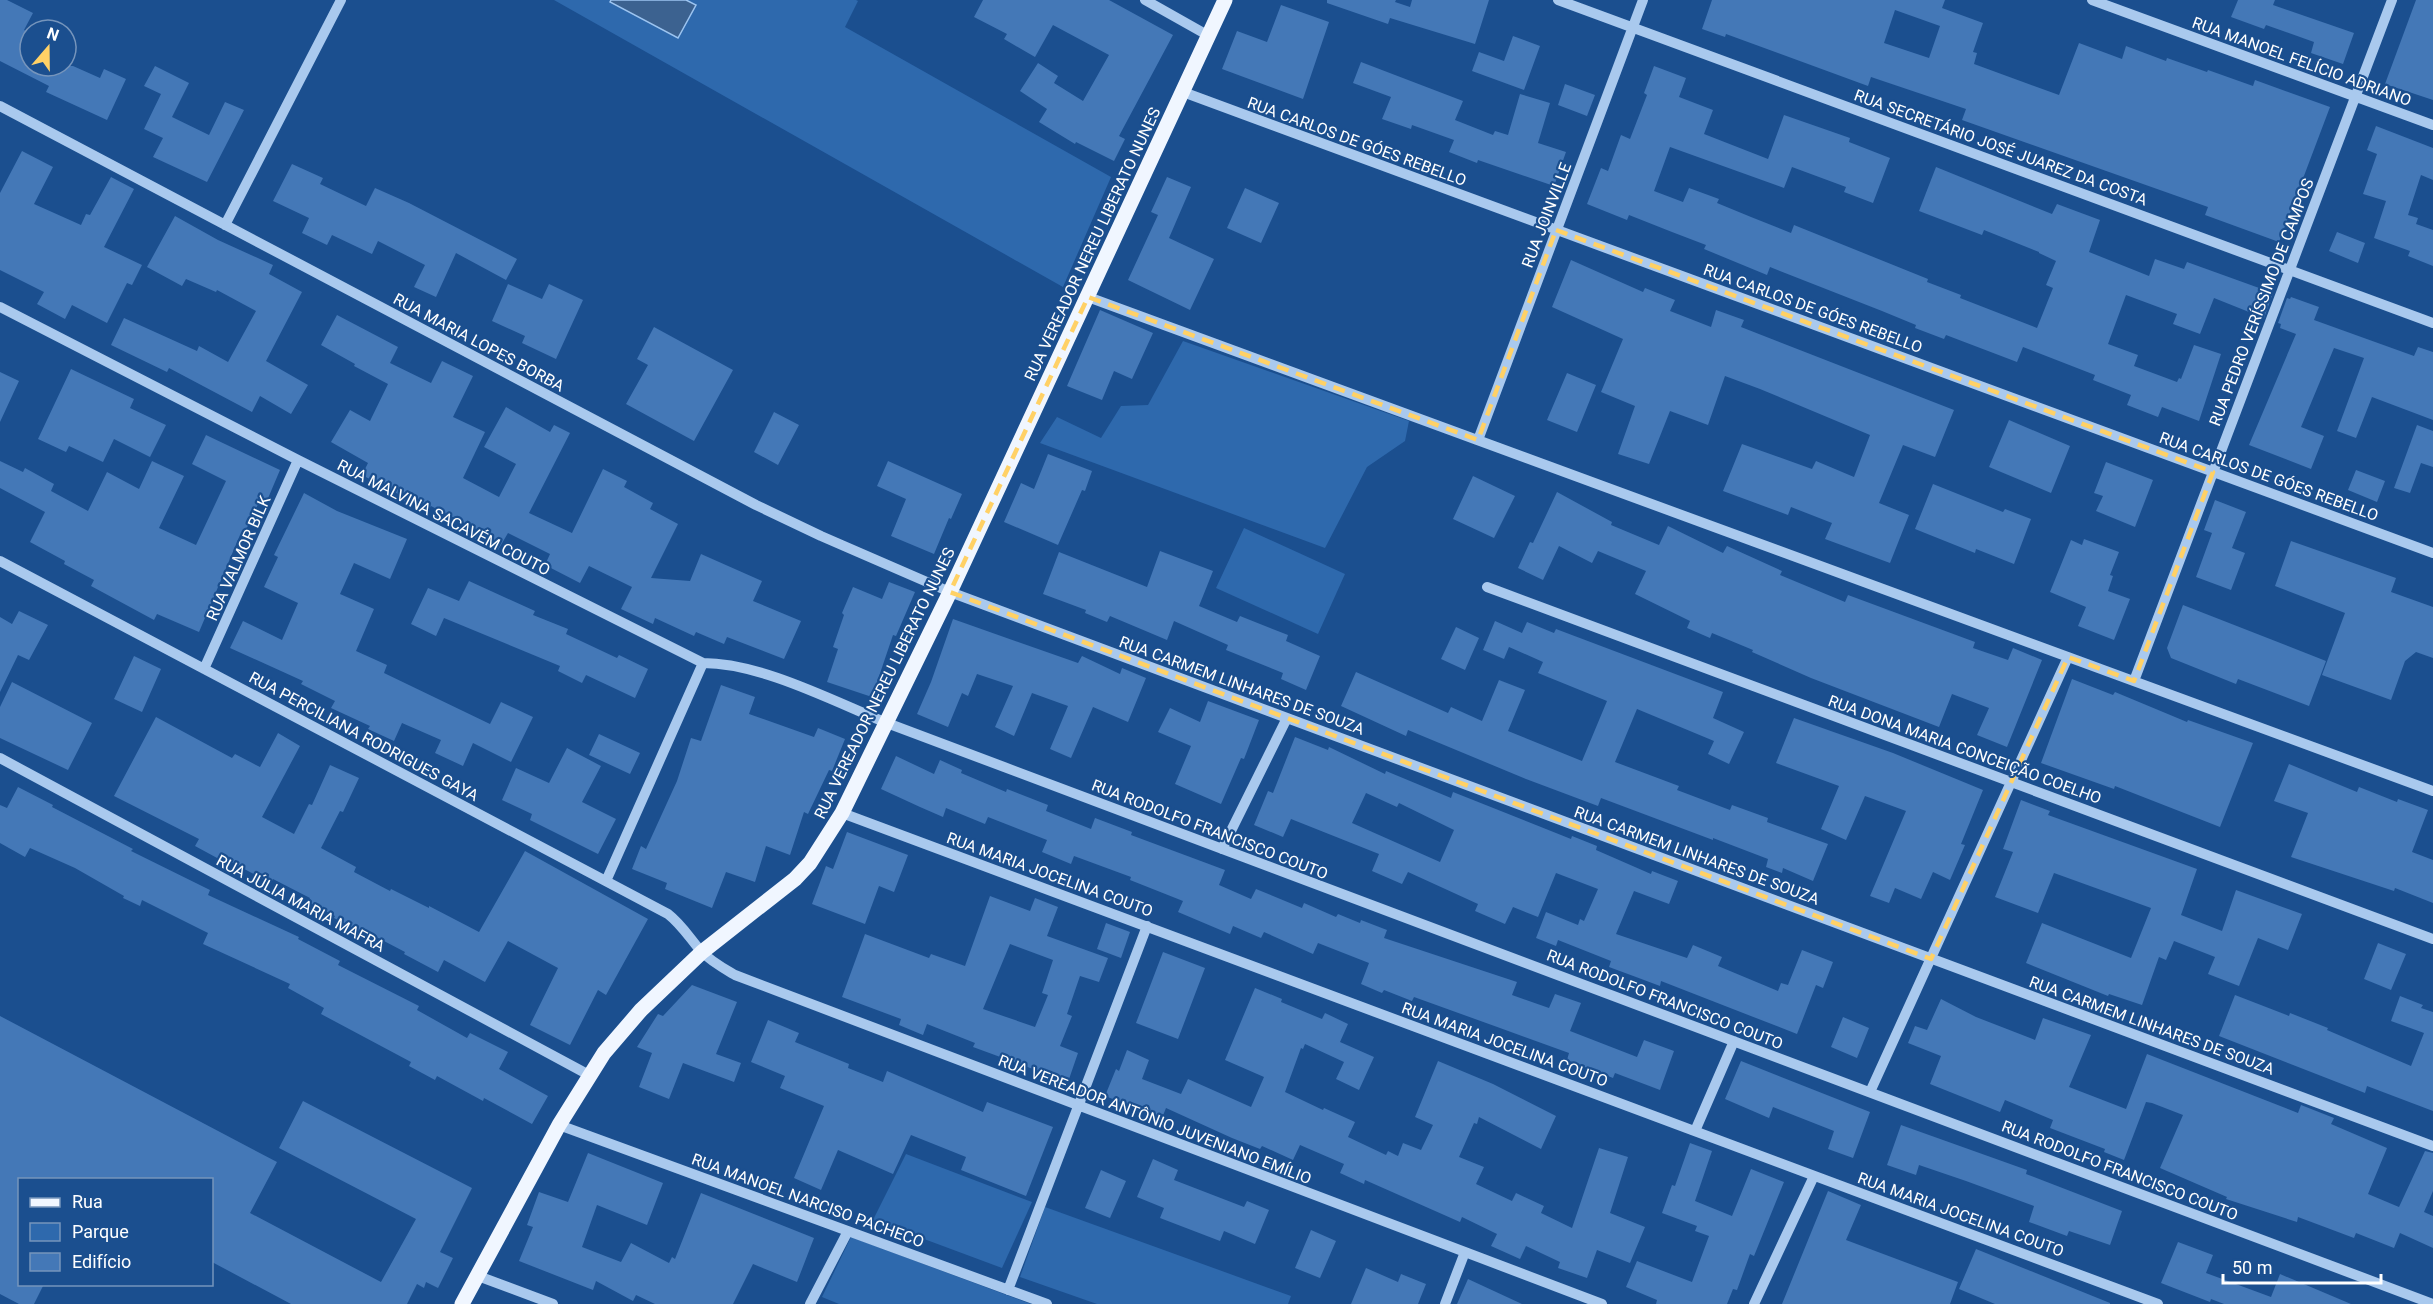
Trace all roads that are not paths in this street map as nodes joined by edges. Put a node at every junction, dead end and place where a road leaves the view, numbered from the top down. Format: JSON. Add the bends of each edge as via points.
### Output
{"nodes":[{"id":1,"x":1145,"y":0,"type":"edge"},
{"id":2,"x":1226,"y":0,"type":"edge"},
{"id":3,"x":1558,"y":0,"type":"edge"},
{"id":4,"x":1643,"y":0,"type":"edge"},
{"id":5,"x":2092,"y":0,"type":"edge"},
{"id":6,"x":2392,"y":0,"type":"edge"},
{"id":7,"x":341,"y":2,"type":"edge"},
{"id":8,"x":1632,"y":27,"type":"junction"},
{"id":9,"x":1209,"y":36,"type":"junction"},
{"id":10,"x":1183,"y":92,"type":"junction"},
{"id":11,"x":2355,"y":97,"type":"junction"},
{"id":12,"x":0,"y":106,"type":"edge"},
{"id":13,"x":2433,"y":125,"type":"edge"},
{"id":14,"x":225,"y":225,"type":"junction"},
{"id":15,"x":1556,"y":230,"type":"junction"},
{"id":16,"x":2289,"y":270,"type":"junction"},
{"id":17,"x":1088,"y":297,"type":"junction"},
{"id":18,"x":0,"y":307,"type":"edge"},
{"id":19,"x":2433,"y":323,"type":"edge"},
{"id":20,"x":1478,"y":440,"type":"junction"},
{"id":21,"x":298,"y":460,"type":"junction"},
{"id":22,"x":2213,"y":472,"type":"junction"},
{"id":23,"x":2433,"y":553,"type":"edge"},
{"id":24,"x":0,"y":561,"type":"edge"},
{"id":25,"x":1487,"y":587,"type":"dead end"},
{"id":26,"x":950,"y":592,"type":"junction"},
{"id":27,"x":2068,"y":657,"type":"junction"},
{"id":28,"x":703,"y":663,"type":"junction"},
{"id":29,"x":204,"y":669,"type":"junction"},
{"id":30,"x":2134,"y":681,"type":"junction"},
{"id":31,"x":1287,"y":718,"type":"junction"},
{"id":32,"x":887,"y":723,"type":"junction"},
{"id":33,"x":0,"y":758,"type":"edge"},
{"id":34,"x":2011,"y":782,"type":"junction"},
{"id":35,"x":2433,"y":791,"type":"edge"},
{"id":36,"x":842,"y":813,"type":"junction"},
{"id":37,"x":1222,"y":849,"type":"junction"},
{"id":38,"x":606,"y":881,"type":"junction"},
{"id":39,"x":1147,"y":926,"type":"junction"},
{"id":40,"x":2433,"y":939,"type":"edge"},
{"id":41,"x":702,"y":952,"type":"junction"},
{"id":42,"x":1931,"y":959,"type":"junction"},
{"id":43,"x":1734,"y":1041,"type":"junction"},
{"id":44,"x":589,"y":1075,"type":"junction"},
{"id":45,"x":1870,"y":1092,"type":"junction"},
{"id":46,"x":1078,"y":1107,"type":"junction"},
{"id":47,"x":559,"y":1125,"type":"junction"},
{"id":48,"x":1695,"y":1131,"type":"junction"},
{"id":49,"x":2433,"y":1146,"type":"edge"},
{"id":50,"x":1814,"y":1176,"type":"junction"},
{"id":51,"x":848,"y":1231,"type":"junction"},
{"id":52,"x":1465,"y":1252,"type":"junction"},
{"id":53,"x":478,"y":1276,"type":"junction"},
{"id":54,"x":1008,"y":1290,"type":"junction"},
{"id":55,"x":462,"y":1304,"type":"edge"},
{"id":56,"x":553,"y":1304,"type":"edge"},
{"id":57,"x":810,"y":1304,"type":"edge"},
{"id":58,"x":1047,"y":1304,"type":"edge"},
{"id":59,"x":1445,"y":1304,"type":"edge"},
{"id":60,"x":1602,"y":1304,"type":"edge"},
{"id":61,"x":1754,"y":1304,"type":"edge"},
{"id":62,"x":2158,"y":1304,"type":"edge"},
{"id":63,"x":2433,"y":1304,"type":"edge"}],
"edges":[{"from":1,"to":9,"type":"street"},
{"from":2,"to":9,"type":"main road","name":"RUA VEREADOR NEREU LIBERATO NUNES"},
{"from":3,"to":8,"type":"street","name":"RUA SECRETÁRIO JOSÉ JUAREZ DA COSTA"},
{"from":4,"to":8,"type":"street","name":"RUA JOINVILLE"},
{"from":5,"to":11,"type":"street","name":"RUA MANOEL FELÍCIO ADRIANO"},
{"from":6,"to":11,"type":"street","name":"RUA PEDRO VERÍSSIMO DE CAMPOS"},
{"from":7,"to":14,"type":"street"},
{"from":8,"to":15,"type":"street","name":"RUA JOINVILLE"},
{"from":8,"to":16,"type":"street","name":"RUA SECRETÁRIO JOSÉ JUAREZ DA COSTA"},
{"from":9,"to":10,"type":"main road","name":"RUA VEREADOR NEREU LIBERATO NUNES"},
{"from":10,"to":15,"type":"street","name":"RUA CARLOS DE GÓES REBELLO"},
{"from":10,"to":17,"type":"main road","name":"RUA VEREADOR NEREU LIBERATO NUNES"},
{"from":11,"to":13,"type":"street","name":"RUA MANOEL FELÍCIO ADRIANO"},
{"from":11,"to":16,"type":"street","name":"RUA PEDRO VERÍSSIMO DE CAMPOS"},
{"from":12,"to":14,"type":"street","name":"RUA MARIA LOPES BORBA"},
{"from":14,"to":26,"type":"street","name":"RUA MARIA LOPES BORBA","via":[[756,505]]},
{"from":15,"to":20,"type":"street","name":"RUA JOINVILLE"},
{"from":15,"to":22,"type":"street","name":"RUA CARLOS DE GÓES REBELLO"},
{"from":16,"to":19,"type":"street","name":"RUA SECRETÁRIO JOSÉ JUAREZ DA COSTA"},
{"from":16,"to":22,"type":"street","name":"RUA PEDRO VERÍSSIMO DE CAMPOS"},
{"from":17,"to":20,"type":"street"},
{"from":17,"to":26,"type":"main road","name":"RUA VEREADOR NEREU LIBERATO NUNES"},
{"from":18,"to":21,"type":"street","name":"RUA MALVINA SACAVÉM COUTO"},
{"from":20,"to":27,"type":"street"},
{"from":21,"to":28,"type":"street","name":"RUA MALVINA SACAVÉM COUTO"},
{"from":21,"to":29,"type":"street","name":"RUA VALMOR BILK"},
{"from":22,"to":23,"type":"street","name":"RUA CARLOS DE GÓES REBELLO"},
{"from":22,"to":30,"type":"street","name":"RUA PEDRO VERÍSSIMO DE CAMPOS"},
{"from":24,"to":29,"type":"street","name":"RUA PERCILIANA RODRIGUES GAYA"},
{"from":25,"to":34,"type":"street","name":"RUA DONA MARIA CONCEIÇÃO COELHO"},
{"from":26,"to":31,"type":"street","name":"RUA CARMEM LINHARES DE SOUZA"},
{"from":26,"to":32,"type":"main road","name":"RUA VEREADOR NEREU LIBERATO NUNES"},
{"from":27,"to":30,"type":"street"},
{"from":27,"to":34,"type":"street"},
{"from":28,"to":32,"type":"street","name":"RUA MALVINA SACAVÉM COUTO","via":[[740,667]]},
{"from":28,"to":38,"type":"street"},
{"from":29,"to":38,"type":"street","name":"RUA PERCILIANA RODRIGUES GAYA"},
{"from":30,"to":35,"type":"street"},
{"from":31,"to":37,"type":"street"},
{"from":31,"to":42,"type":"street","name":"RUA CARMEM LINHARES DE SOUZA"},
{"from":32,"to":36,"type":"main road","name":"RUA VEREADOR NEREU LIBERATO NUNES"},
{"from":32,"to":37,"type":"street","name":"RUA RODOLFO FRANCISCO COUTO"},
{"from":33,"to":44,"type":"street","name":"RUA JÚLIA MARIA MAFRA"},
{"from":34,"to":40,"type":"street","name":"RUA DONA MARIA CONCEIÇÃO COELHO"},
{"from":34,"to":42,"type":"street"},
{"from":36,"to":39,"type":"street","name":"RUA MARIA JOCELINA COUTO"},
{"from":36,"to":41,"type":"main road","name":"RUA VEREADOR NEREU LIBERATO NUNES","via":[[795,879]]},
{"from":37,"to":43,"type":"street","name":"RUA RODOLFO FRANCISCO COUTO"},
{"from":38,"to":41,"type":"street","name":"RUA PERCILIANA RODRIGUES GAYA","via":[[668,914]]},
{"from":39,"to":46,"type":"street"},
{"from":39,"to":48,"type":"street","name":"RUA MARIA JOCELINA COUTO"},
{"from":41,"to":44,"type":"main road","name":"RUA VEREADOR NEREU LIBERATO NUNES","via":[[620,1033]]},
{"from":41,"to":46,"type":"street","name":"RUA VEREADOR ANTÔNIO JUVENIANO EMÍLIO","via":[[735,975]]},
{"from":42,"to":45,"type":"street"},
{"from":42,"to":49,"type":"street","name":"RUA CARMEM LINHARES DE SOUZA"},
{"from":43,"to":45,"type":"street","name":"RUA RODOLFO FRANCISCO COUTO"},
{"from":43,"to":48,"type":"street"},
{"from":44,"to":47,"type":"main road","name":"RUA VEREADOR NEREU LIBERATO NUNES"},
{"from":45,"to":63,"type":"street","name":"RUA RODOLFO FRANCISCO COUTO"},
{"from":46,"to":52,"type":"street","name":"RUA VEREADOR ANTÔNIO JUVENIANO EMÍLIO"},
{"from":46,"to":54,"type":"street"},
{"from":47,"to":51,"type":"street","name":"RUA MANOEL NARCISO PACHECO"},
{"from":47,"to":53,"type":"main road","name":"RUA VEREADOR NEREU LIBERATO NUNES"},
{"from":48,"to":50,"type":"street","name":"RUA MARIA JOCELINA COUTO"},
{"from":50,"to":61,"type":"street"},
{"from":50,"to":62,"type":"street","name":"RUA MARIA JOCELINA COUTO"},
{"from":51,"to":54,"type":"street","name":"RUA MANOEL NARCISO PACHECO"},
{"from":51,"to":57,"type":"street"},
{"from":52,"to":59,"type":"street"},
{"from":52,"to":60,"type":"street","name":"RUA VEREADOR ANTÔNIO JUVENIANO EMÍLIO"},
{"from":53,"to":55,"type":"main road","name":"RUA VEREADOR NEREU LIBERATO NUNES"},
{"from":53,"to":56,"type":"street"},
{"from":54,"to":58,"type":"street","name":"RUA MANOEL NARCISO PACHECO"}]}
